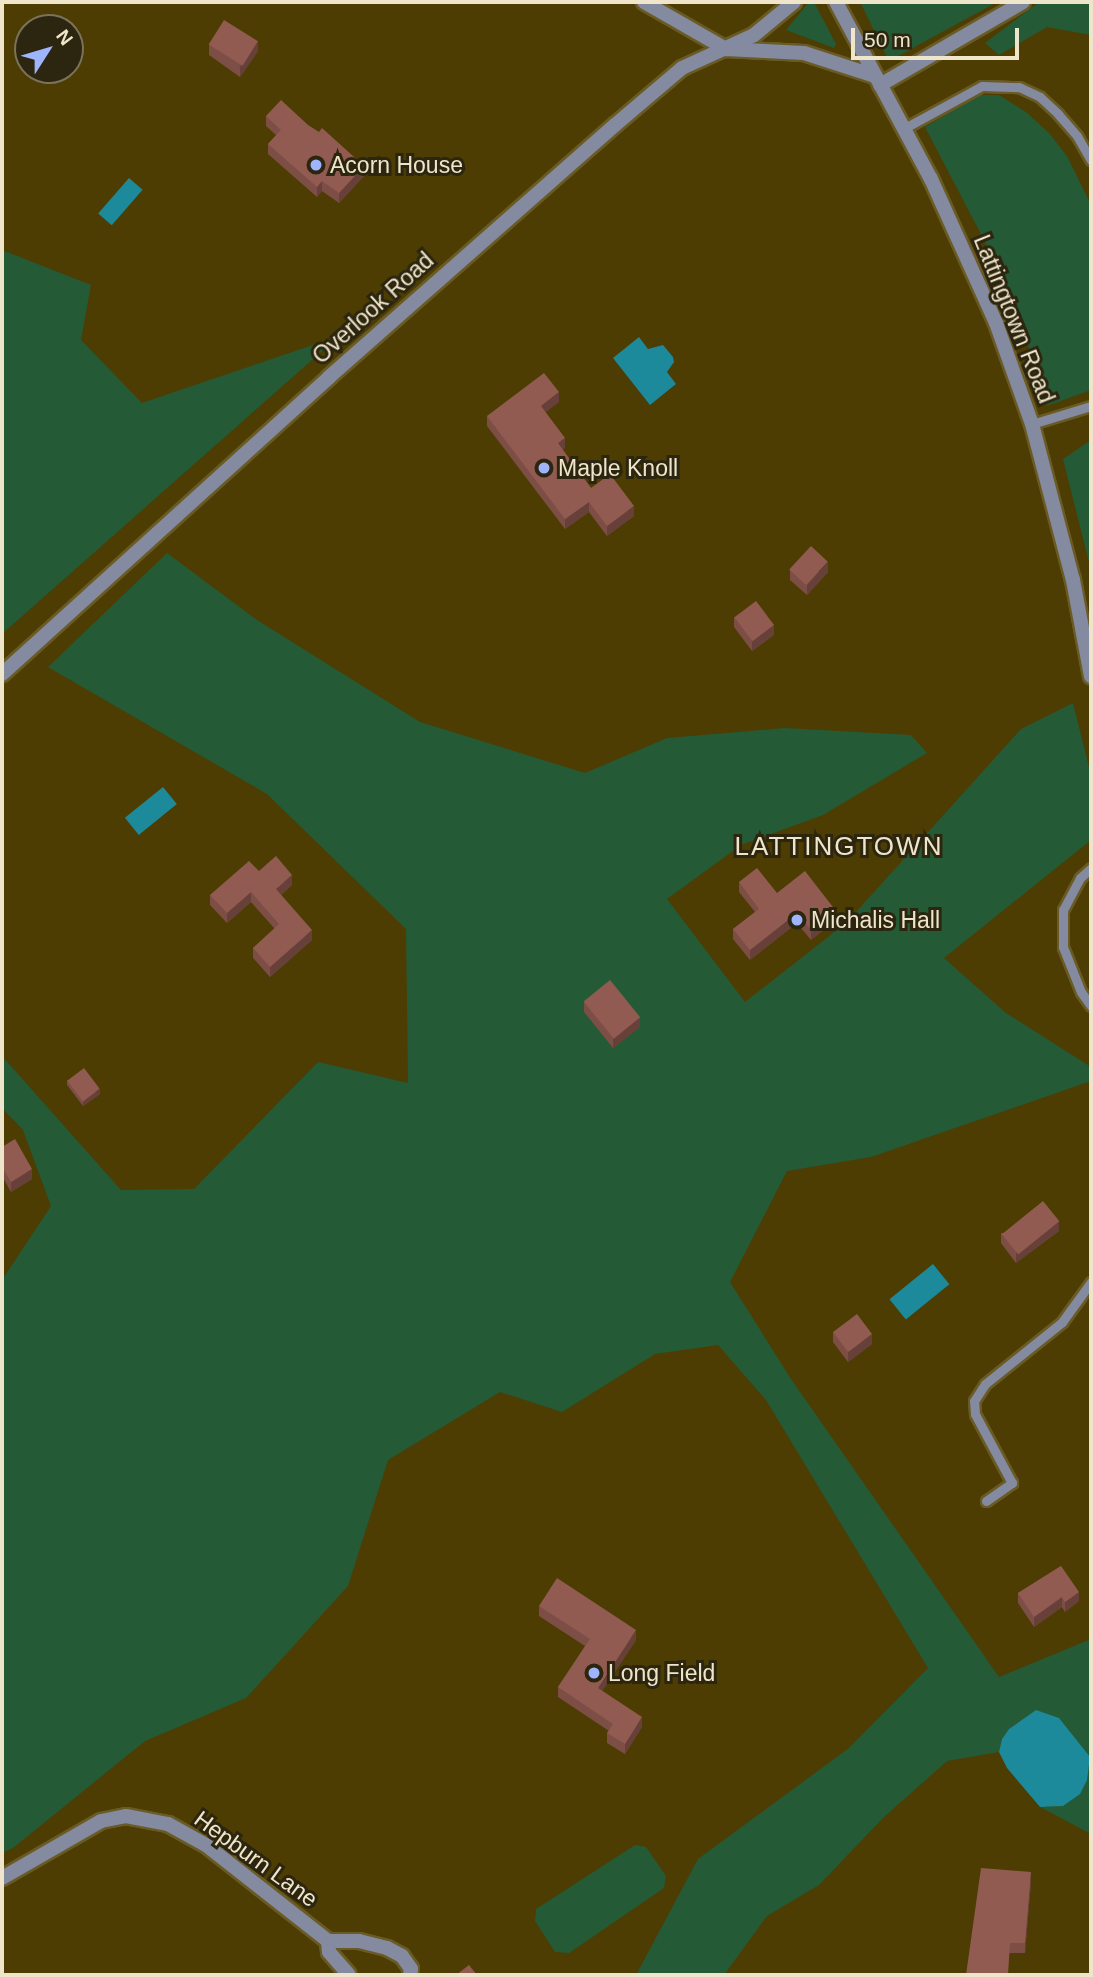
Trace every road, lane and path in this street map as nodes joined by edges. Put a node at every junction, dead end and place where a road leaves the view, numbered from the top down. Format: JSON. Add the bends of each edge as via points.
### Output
{"nodes":[{"id":1,"x":644,"y":2,"type":"edge"},
{"id":2,"x":794,"y":2,"type":"edge"},
{"id":3,"x":836,"y":2,"type":"edge"},
{"id":4,"x":1023,"y":2,"type":"edge"},
{"id":5,"x":726,"y":49,"type":"junction"},
{"id":6,"x":878,"y":80,"type":"junction"},
{"id":7,"x":903,"y":129,"type":"junction"},
{"id":8,"x":1091,"y":160,"type":"edge"},
{"id":9,"x":1091,"y":406,"type":"edge"},
{"id":10,"x":1032,"y":424,"type":"junction"},
{"id":11,"x":2,"y":674,"type":"edge"},
{"id":12,"x":1091,"y":676,"type":"edge"},
{"id":13,"x":1091,"y":868,"type":"edge"},
{"id":14,"x":1091,"y":1006,"type":"edge"},
{"id":15,"x":1091,"y":1282,"type":"edge"},
{"id":16,"x":986,"y":1501,"type":"dead end"},
{"id":17,"x":2,"y":1878,"type":"edge"},
{"id":18,"x":328,"y":1941,"type":"junction"},
{"id":19,"x":349,"y":1975,"type":"edge"},
{"id":20,"x":410,"y":1975,"type":"edge"}],
"edges":[{"from":1,"to":5,"type":"street"},
{"from":2,"to":5,"type":"street","name":"Overlook Road","via":[[754,35]]},
{"from":3,"to":6,"type":"street","name":"Lattingtown Road"},
{"from":4,"to":6,"type":"street"},
{"from":5,"to":6,"type":"street","via":[[804,53]]},
{"from":5,"to":11,"type":"street","name":"Overlook Road","via":[[682,68],[614,125]]},
{"from":6,"to":7,"type":"street","name":"Lattingtown Road"},
{"from":7,"to":8,"type":"lane","via":[[982,86],[1019,87],[1040,97],[1058,114]]},
{"from":7,"to":10,"type":"street","name":"Lattingtown Road","via":[[931,179],[996,323]]},
{"from":9,"to":10,"type":"lane"},
{"from":10,"to":12,"type":"street","name":"Lattingtown Road","via":[[1073,580]]},
{"from":13,"to":14,"type":"lane","via":[[1080,878],[1063,910],[1063,947]]},
{"from":15,"to":16,"type":"lane","via":[[1062,1322],[985,1384],[974,1401],[975,1414],[1012,1483]]},
{"from":17,"to":18,"type":"street","name":"Hepburn Lane","via":[[101,1821],[127,1816],[168,1824],[206,1845]]},
{"from":18,"to":19,"type":"street","name":"Hepburn Lane","via":[[329,1952]]},
{"from":18,"to":20,"type":"street","via":[[359,1941],[387,1948],[402,1956]]}]}
